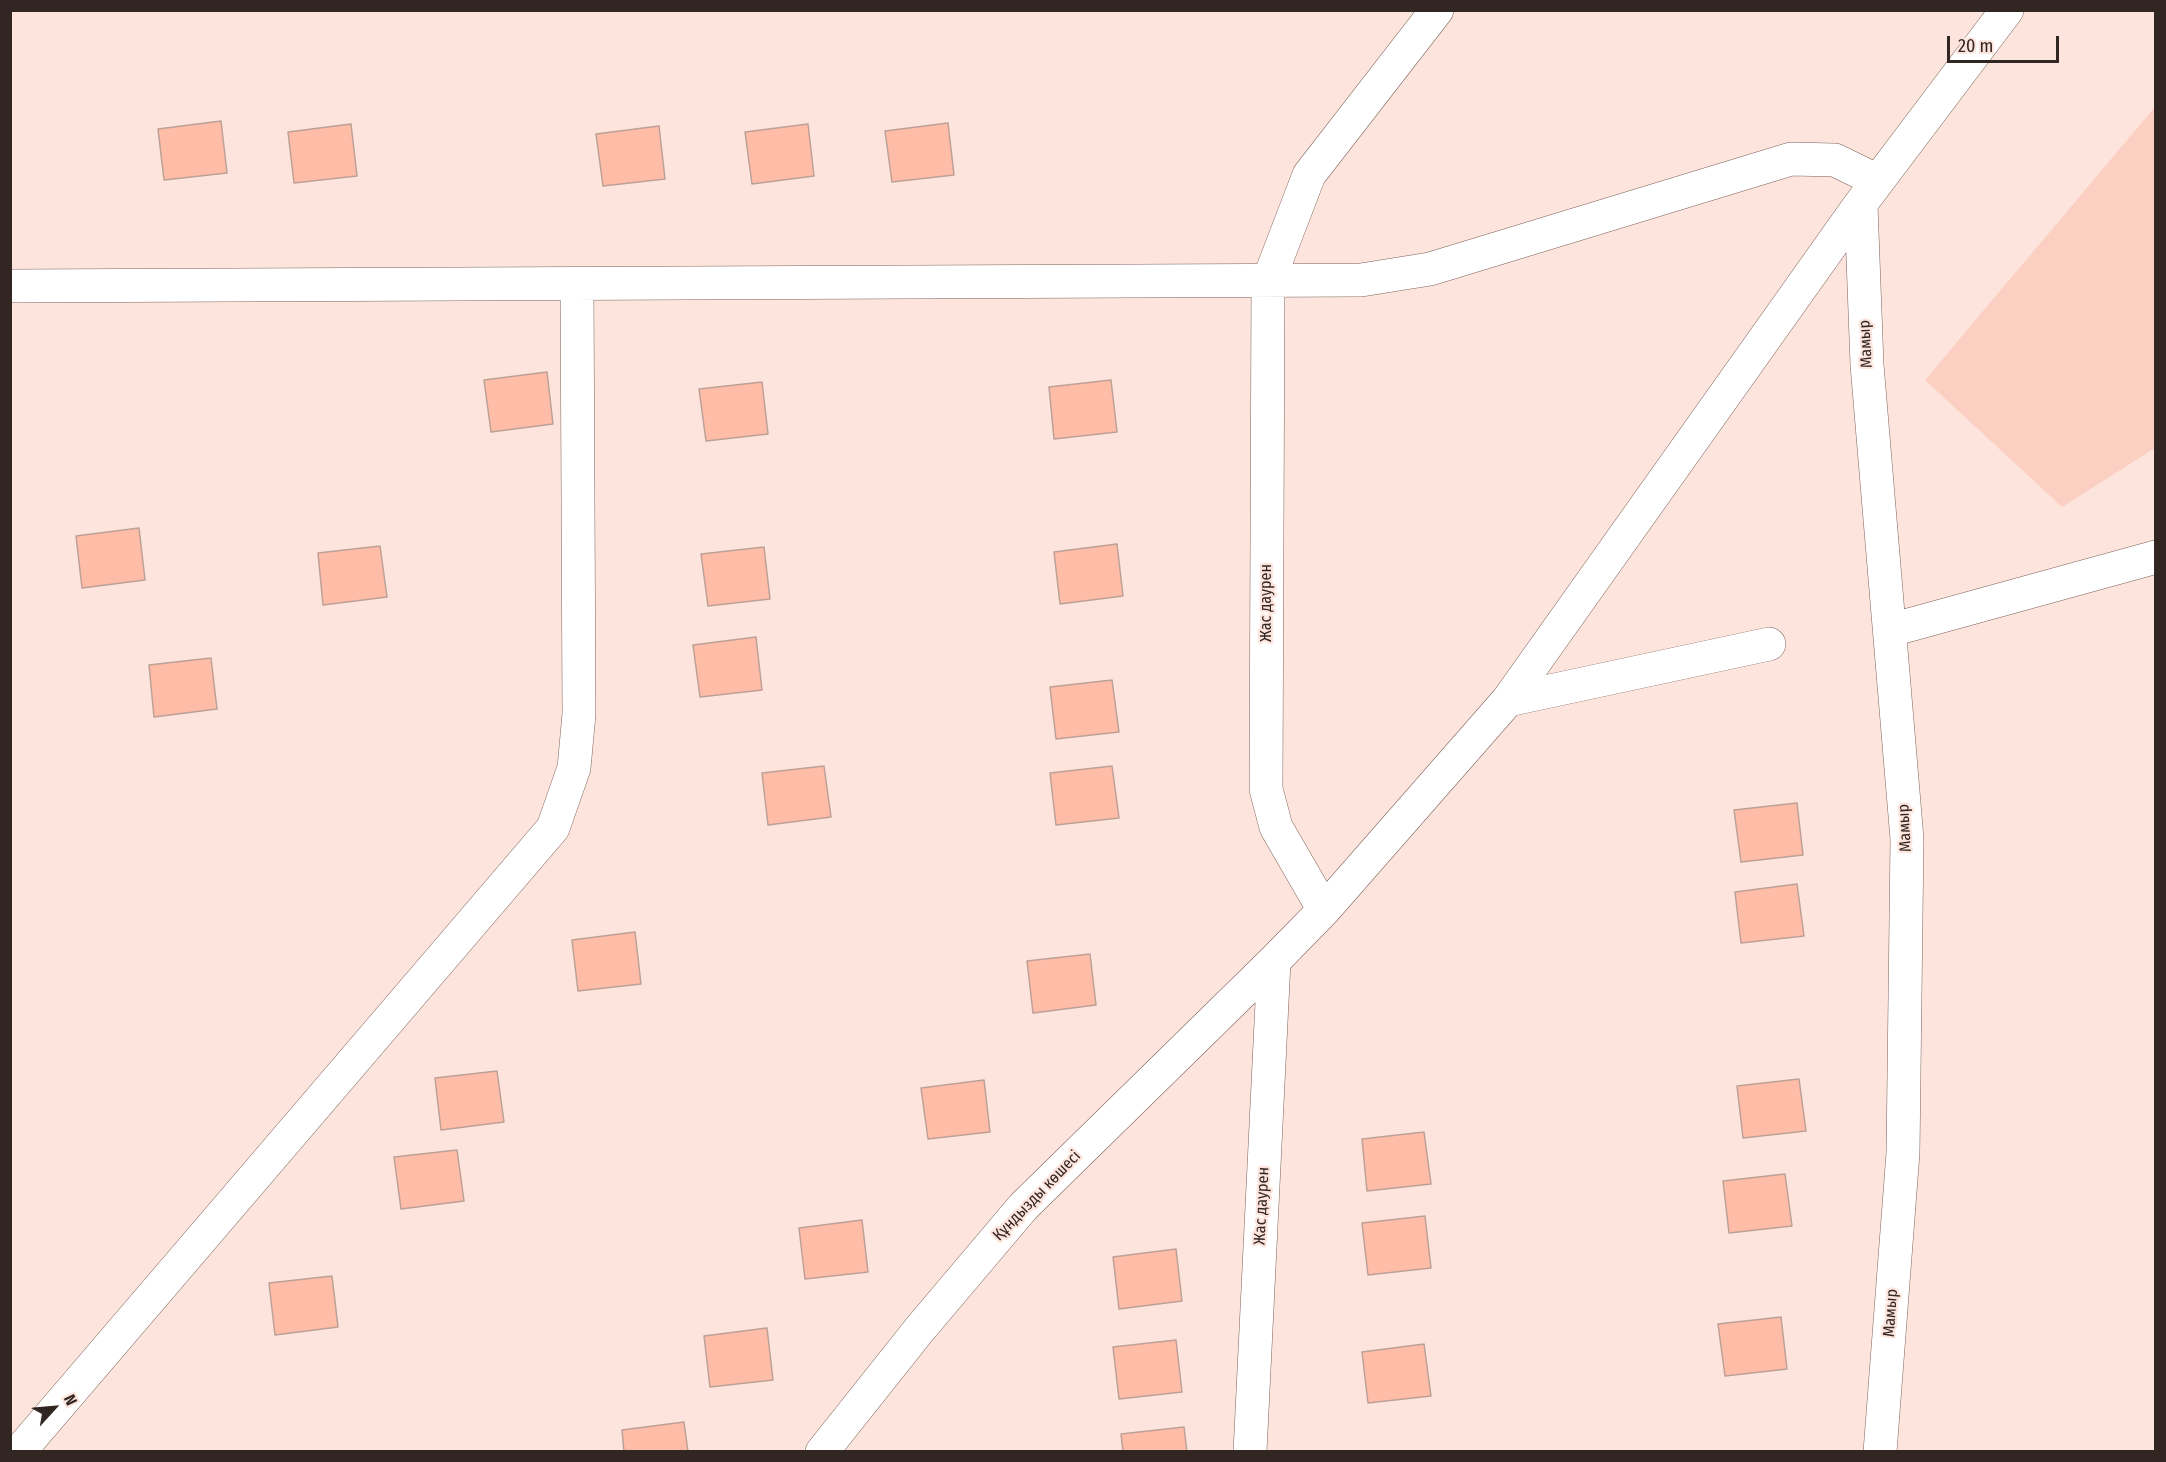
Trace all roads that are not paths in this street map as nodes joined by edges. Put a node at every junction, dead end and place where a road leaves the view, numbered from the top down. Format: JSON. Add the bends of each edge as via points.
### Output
{"nodes":[{"id":1,"x":1437,"y":10,"type":"edge"},
{"id":2,"x":2007,"y":10,"type":"edge"},
{"id":3,"x":1869,"y":193,"type":"junction"},
{"id":4,"x":1268,"y":282,"type":"junction"},
{"id":5,"x":577,"y":285,"type":"junction"},
{"id":6,"x":10,"y":286,"type":"edge"},
{"id":7,"x":2156,"y":557,"type":"edge"},
{"id":8,"x":1891,"y":630,"type":"junction"},
{"id":9,"x":1769,"y":644,"type":"dead end"},
{"id":10,"x":1508,"y":700,"type":"junction"},
{"id":11,"x":1323,"y":910,"type":"junction"},
{"id":12,"x":1274,"y":961,"type":"junction"},
{"id":13,"x":19,"y":1452,"type":"edge"},
{"id":14,"x":822,"y":1452,"type":"edge"},
{"id":15,"x":1250,"y":1452,"type":"edge"},
{"id":16,"x":1881,"y":1452,"type":"edge"}],
"edges":[{"from":1,"to":4,"type":"street","via":[[1309,175]]},
{"from":2,"to":3,"type":"street","name":"Құндызды көшесі"},
{"from":3,"to":4,"type":"street","via":[[1835,160],[1791,159],[1430,269],[1361,280]]},
{"from":3,"to":8,"type":"street","name":"Мамыр","via":[[1867,365]]},
{"from":3,"to":10,"type":"street","name":"Құндызды көшесі"},
{"from":4,"to":5,"type":"street"},
{"from":4,"to":11,"type":"street","name":"Жас даурен","via":[[1266,789],[1276,827]]},
{"from":5,"to":6,"type":"street"},
{"from":5,"to":13,"type":"street","via":[[579,714],[574,768],[553,828]]},
{"from":7,"to":8,"type":"street"},
{"from":8,"to":16,"type":"street","name":"Мамыр","via":[[1906,839],[1904,1119]]},
{"from":9,"to":10,"type":"street"},
{"from":10,"to":11,"type":"street","name":"Құндызды көшесі"},
{"from":11,"to":12,"type":"street","name":"Құндызды көшесі"},
{"from":12,"to":14,"type":"street","name":"Құндызды көшесі","via":[[1023,1208]]},
{"from":12,"to":15,"type":"street","name":"Жас даурен"}]}
